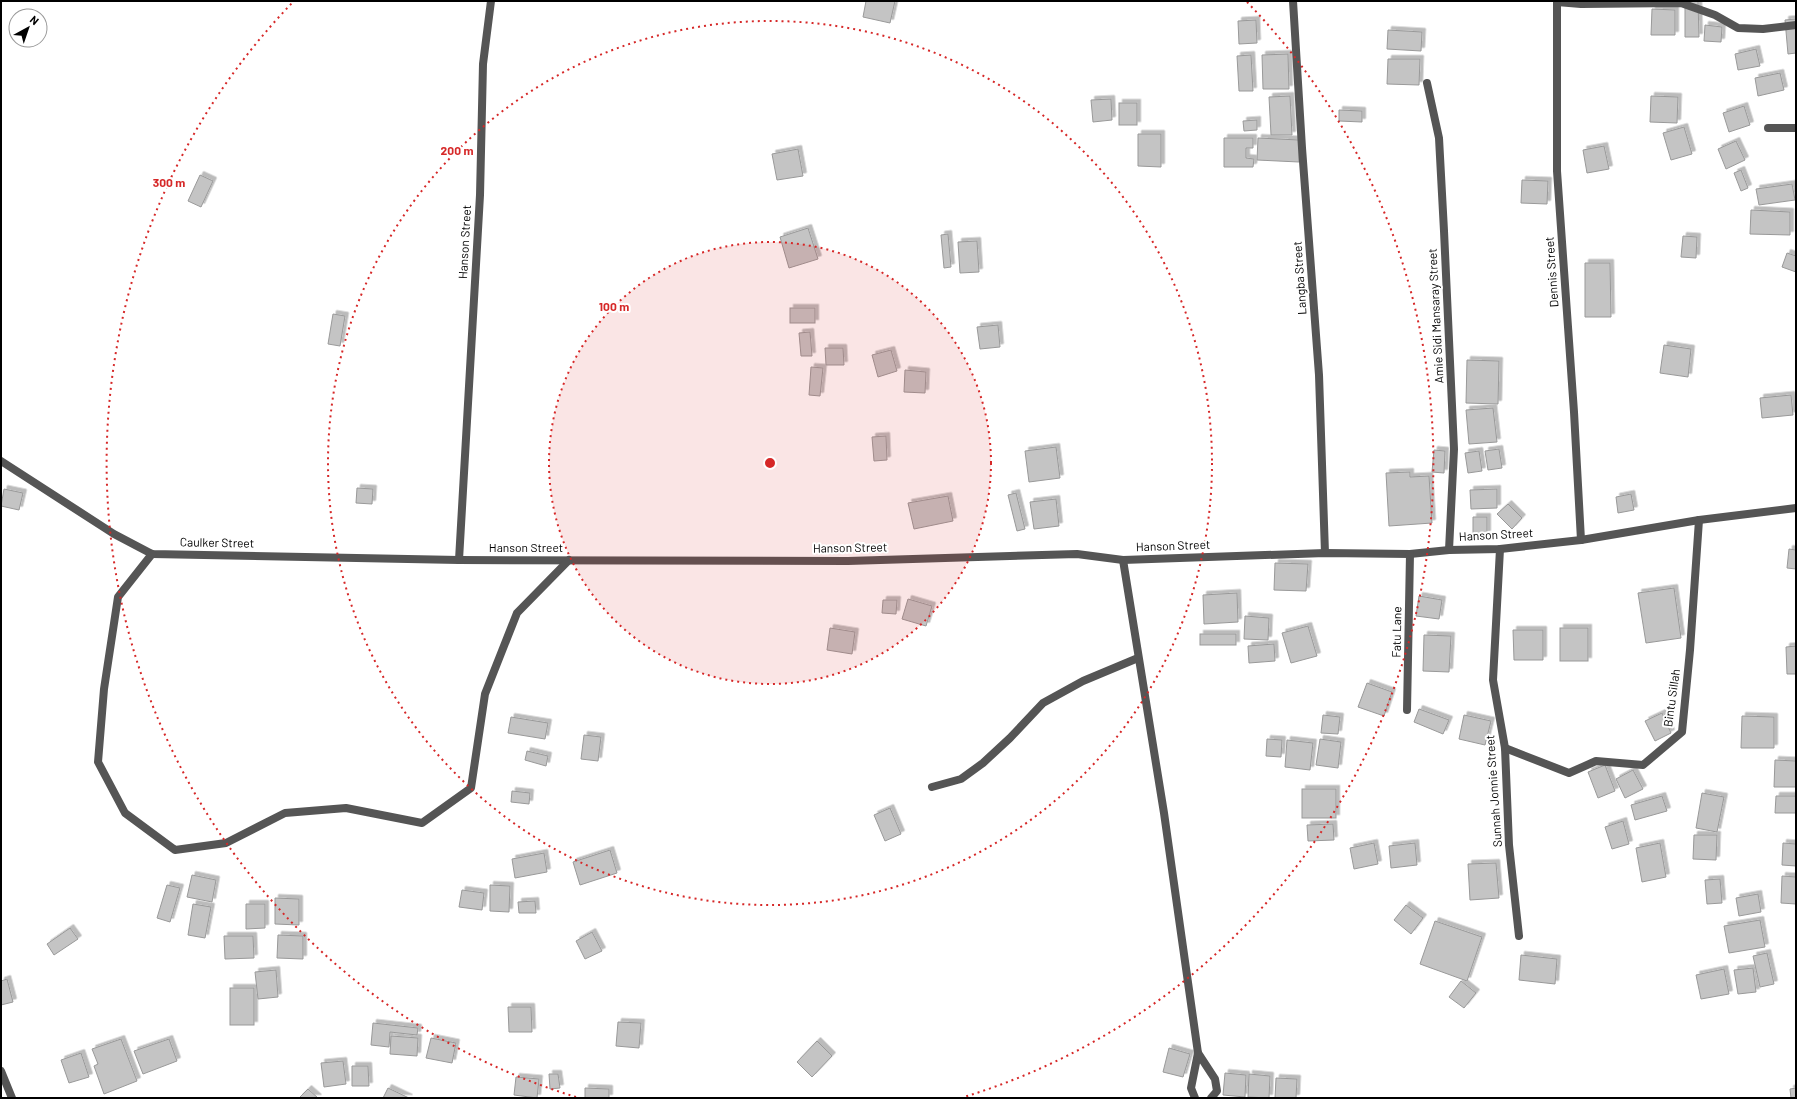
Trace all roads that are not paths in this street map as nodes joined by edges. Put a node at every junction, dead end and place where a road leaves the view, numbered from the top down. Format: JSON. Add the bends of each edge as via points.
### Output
{"nodes":[{"id":1,"x":491,"y":1,"type":"edge"},
{"id":2,"x":1293,"y":1,"type":"edge"},
{"id":3,"x":1557,"y":1,"type":"edge"},
{"id":4,"x":1681,"y":2,"type":"edge"},
{"id":5,"x":1796,"y":25,"type":"edge"},
{"id":6,"x":1427,"y":83,"type":"dead end"},
{"id":7,"x":1768,"y":128,"type":"dead end"},
{"id":8,"x":1796,"y":128,"type":"edge"},
{"id":9,"x":1,"y":462,"type":"edge"},
{"id":10,"x":1796,"y":508,"type":"edge"},
{"id":11,"x":1699,"y":520,"type":"junction"},
{"id":12,"x":1581,"y":540,"type":"junction"},
{"id":13,"x":1500,"y":549,"type":"junction"},
{"id":14,"x":1449,"y":550,"type":"junction"},
{"id":15,"x":1325,"y":553,"type":"junction"},
{"id":16,"x":152,"y":554,"type":"junction"},
{"id":17,"x":1410,"y":554,"type":"junction"},
{"id":18,"x":459,"y":560,"type":"junction"},
{"id":19,"x":569,"y":560,"type":"junction"},
{"id":20,"x":1123,"y":560,"type":"junction"},
{"id":21,"x":1138,"y":658,"type":"junction"},
{"id":22,"x":1407,"y":710,"type":"dead end"},
{"id":23,"x":1506,"y":748,"type":"junction"},
{"id":24,"x":932,"y":787,"type":"dead end"},
{"id":25,"x":1519,"y":936,"type":"dead end"},
{"id":26,"x":1198,"y":1053,"type":"junction"},
{"id":27,"x":1,"y":1071,"type":"edge"},
{"id":28,"x":12,"y":1098,"type":"edge"},
{"id":29,"x":1195,"y":1098,"type":"edge"},
{"id":30,"x":1211,"y":1098,"type":"edge"}],
"edges":[{"from":1,"to":18,"type":"street","name":"Hanson Street","via":[[483,64],[480,195]]},
{"from":2,"to":15,"type":"street","name":"Langba Street","via":[[1319,374]]},
{"from":3,"to":4,"type":"street","via":[[1581,4]]},
{"from":3,"to":12,"type":"street","name":"Dennis Street","via":[[1557,171]]},
{"from":4,"to":5,"type":"street","via":[[1715,15],[1738,28],[1763,30]]},
{"from":6,"to":14,"type":"street","name":"Amie Sidi Mansaray Street","via":[[1438,138],[1454,449]]},
{"from":7,"to":8,"type":"street"},
{"from":9,"to":16,"type":"street","name":"Caulker Street","via":[[114,534]]},
{"from":10,"to":11,"type":"street","name":"Hanson Street"},
{"from":11,"to":12,"type":"street","name":"Hanson Street"},
{"from":11,"to":23,"type":"street","name":"Bintu Sillah","via":[[1682,732],[1643,765],[1596,761],[1569,773]]},
{"from":12,"to":13,"type":"street","name":"Hanson Street"},
{"from":13,"to":14,"type":"street","name":"Hanson Street"},
{"from":13,"to":23,"type":"street","name":"Sunnah Jonnie Street","via":[[1493,680]]},
{"from":14,"to":17,"type":"street","name":"Hanson Street"},
{"from":15,"to":17,"type":"street","name":"Hanson Street"},
{"from":15,"to":20,"type":"street","name":"Hanson Street"},
{"from":16,"to":18,"type":"street","name":"Caulker Street"},
{"from":16,"to":19,"type":"street","via":[[118,597],[104,689],[98,762],[125,813],[175,850],[226,843],[285,813],[346,808],[422,823],[471,788],[485,694],[517,614]]},
{"from":17,"to":22,"type":"street","name":"Fatu Lane"},
{"from":18,"to":19,"type":"street","name":"Hanson Street"},
{"from":19,"to":20,"type":"street","name":"Hanson Street","via":[[848,561],[1077,554]]},
{"from":20,"to":21,"type":"street"},
{"from":21,"to":24,"type":"street","via":[[1083,681],[1043,703],[983,763],[961,779]]},
{"from":21,"to":26,"type":"street","via":[[1164,813]]},
{"from":23,"to":25,"type":"street","name":"Sunnah Jonnie Street","via":[[1509,845]]},
{"from":26,"to":29,"type":"street","via":[[1191,1088]]},
{"from":26,"to":30,"type":"street","via":[[1215,1079],[1217,1091]]},
{"from":27,"to":28,"type":"street"}]}
